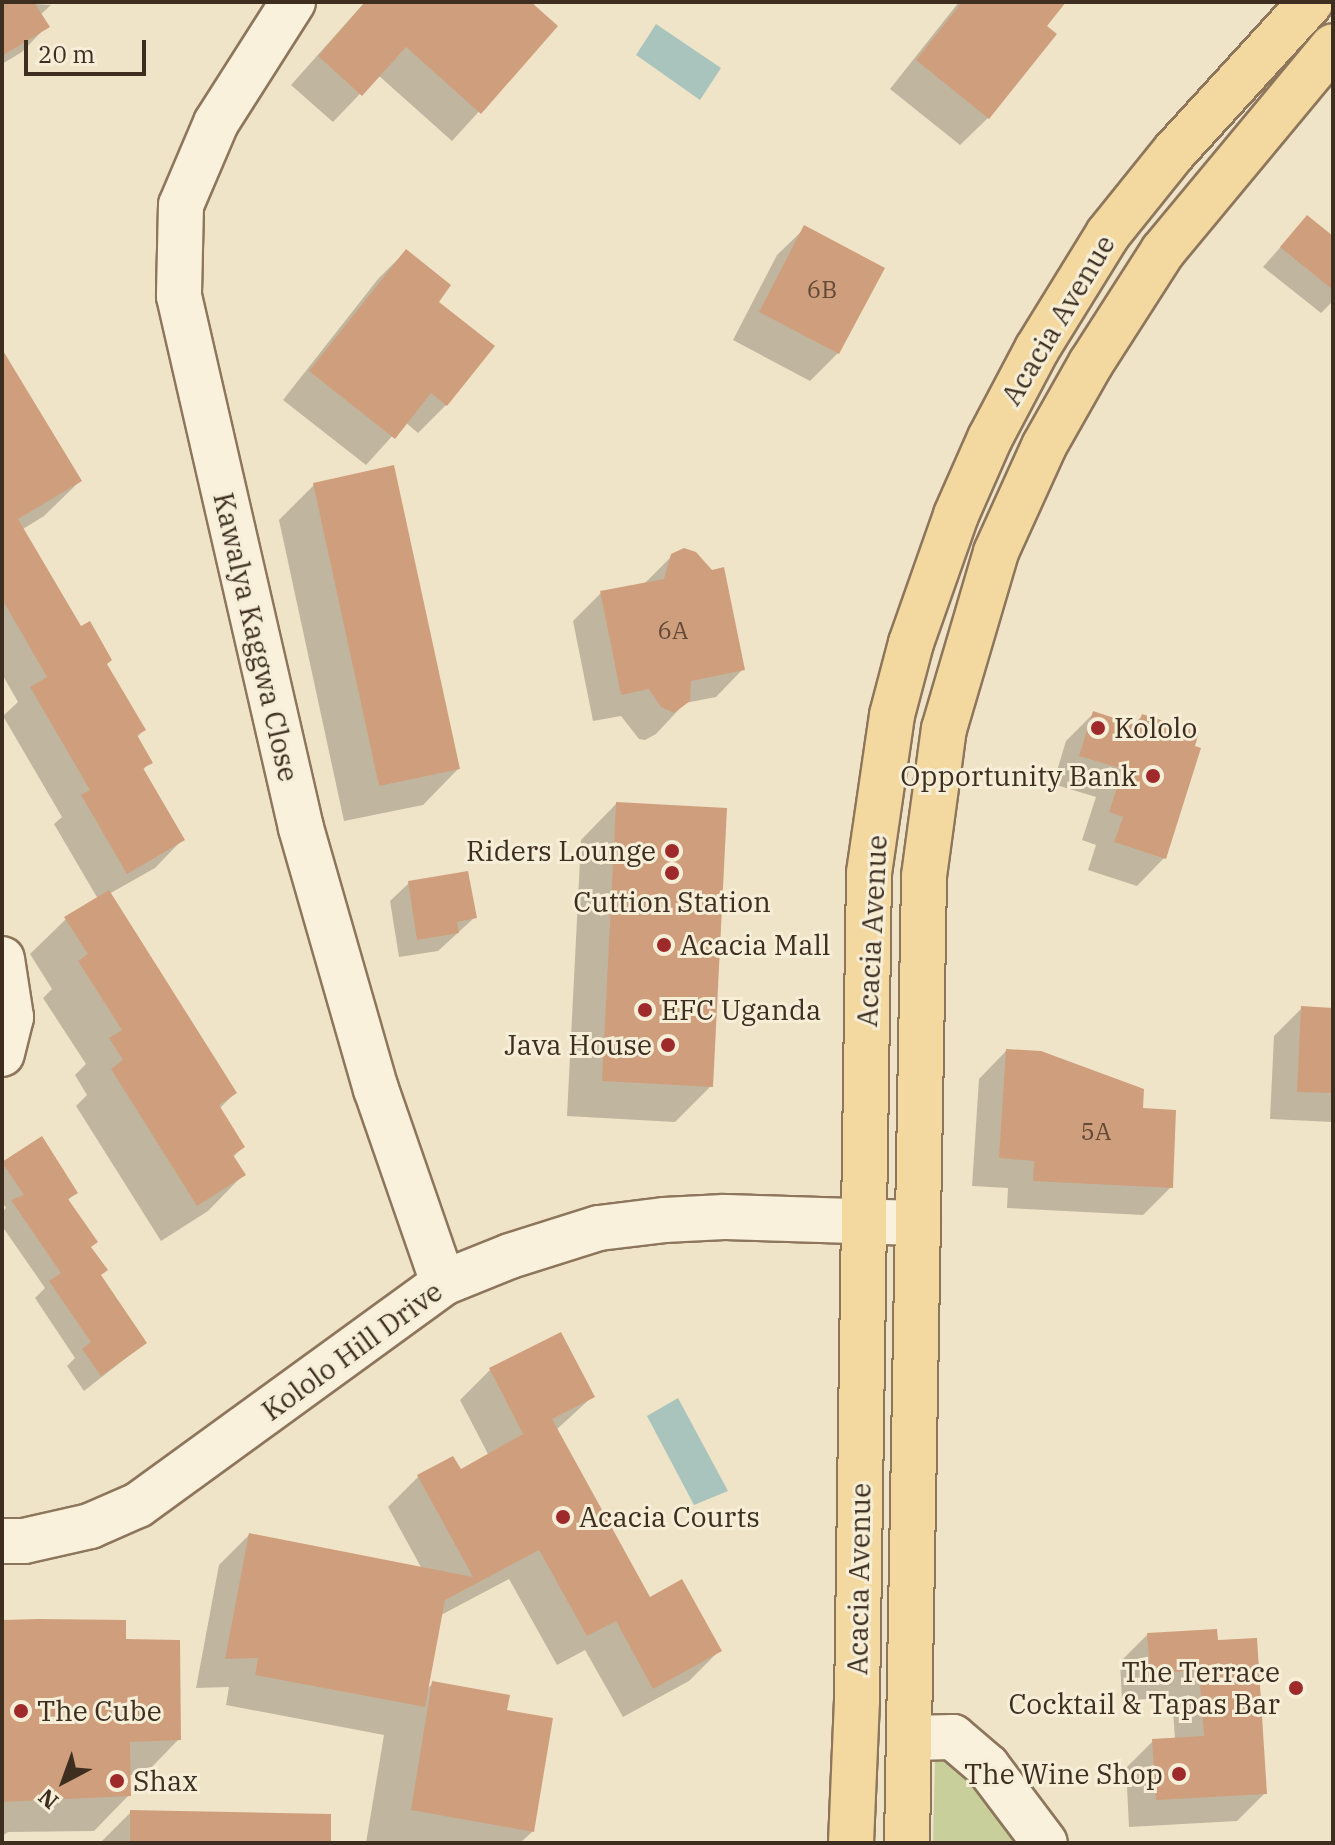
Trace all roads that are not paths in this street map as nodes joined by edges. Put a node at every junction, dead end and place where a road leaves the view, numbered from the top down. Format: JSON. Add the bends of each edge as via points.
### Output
{"nodes":[{"id":1,"x":293,"y":2,"type":"edge"},
{"id":2,"x":1311,"y":2,"type":"edge"},
{"id":3,"x":1333,"y":46,"type":"edge"},
{"id":4,"x":2,"y":959,"type":"edge"},
{"id":5,"x":2,"y":1054,"type":"edge"},
{"id":6,"x":918,"y":1223,"type":"junction"},
{"id":7,"x":865,"y":1224,"type":"junction"},
{"id":8,"x":443,"y":1283,"type":"junction"},
{"id":9,"x":2,"y":1541,"type":"edge"},
{"id":10,"x":910,"y":1738,"type":"junction"},
{"id":11,"x":851,"y":1843,"type":"edge"},
{"id":12,"x":907,"y":1843,"type":"edge"},
{"id":13,"x":1045,"y":1843,"type":"edge"}],
"edges":[{"from":1,"to":8,"type":"street","name":"Kawalya Kaggwa Close","via":[[216,123],[181,205],[179,296],[301,828],[376,1089]]},
{"from":2,"to":7,"type":"main road","name":"Acacia Avenue","via":[[1174,152],[1108,234],[1037,349],[956,515],[892,715],[869,873]]},
{"from":3,"to":6,"type":"main road","name":"Acacia Avenue","via":[[1163,251],[1044,446],[996,552],[944,729],[924,876]]},
{"from":4,"to":5,"type":"street","via":[[11,1017]]},
{"from":6,"to":7,"type":"street","name":"Kololo Hill Drive"},
{"from":6,"to":10,"type":"main road","name":"Acacia Avenue"},
{"from":7,"to":8,"type":"street","name":"Kololo Hill Drive","via":[[724,1217],[599,1228]]},
{"from":7,"to":11,"type":"main road","name":"Acacia Avenue"},
{"from":8,"to":9,"type":"street","name":"Kololo Hill Drive","via":[[138,1505],[90,1526]]},
{"from":10,"to":12,"type":"main road","name":"Acacia Avenue"},
{"from":10,"to":13,"type":"street","via":[[953,1737],[987,1766]]}]}
